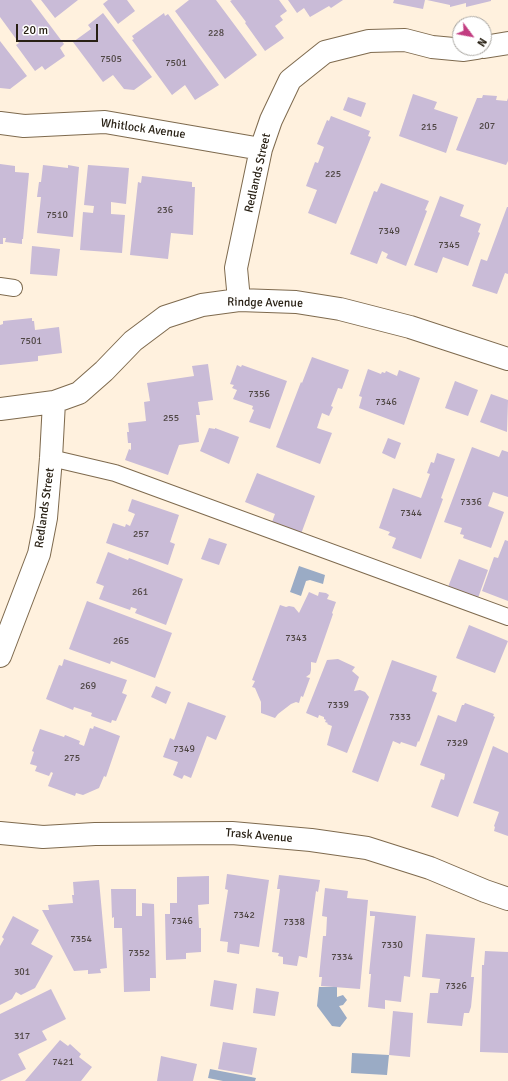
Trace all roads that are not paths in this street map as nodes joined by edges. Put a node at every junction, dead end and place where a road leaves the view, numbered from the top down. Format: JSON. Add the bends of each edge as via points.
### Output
{"nodes":[{"id":1,"x":508,"y":42,"type":"edge"},
{"id":2,"x":492,"y":45,"type":"edge"},
{"id":3,"x":452,"y":49,"type":"edge"},
{"id":4,"x":0,"y":123,"type":"edge"},
{"id":5,"x":261,"y":149,"type":"junction"},
{"id":6,"x":239,"y":300,"type":"junction"},
{"id":7,"x":508,"y":359,"type":"edge"},
{"id":8,"x":54,"y":402,"type":"junction"},
{"id":9,"x":0,"y":409,"type":"edge"},
{"id":10,"x":52,"y":458,"type":"junction"},
{"id":11,"x":508,"y":617,"type":"edge"},
{"id":12,"x":0,"y":656,"type":"edge"},
{"id":13,"x":0,"y":834,"type":"edge"},
{"id":14,"x":508,"y":899,"type":"edge"}],
"edges":[{"from":1,"to":2,"type":"street"},
{"from":3,"to":5,"type":"street","name":"Redlands Street","via":[[405,40],[369,41],[325,52],[290,80],[271,120]]},
{"from":4,"to":5,"type":"street","name":"Whitlock Avenue","via":[[24,126],[105,122]]},
{"from":5,"to":6,"type":"street","name":"Redlands Street","via":[[236,268]]},
{"from":6,"to":7,"type":"street","name":"Rindge Avenue","via":[[296,302],[340,309],[410,327]]},
{"from":6,"to":8,"type":"street","name":"Rindge Avenue","via":[[202,305],[165,318],[133,341],[104,372],[79,393]]},
{"from":8,"to":9,"type":"street","name":"Rindge Avenue"},
{"from":8,"to":10,"type":"street","name":"Redlands Street"},
{"from":10,"to":11,"type":"lane","via":[[115,473]]},
{"from":10,"to":12,"type":"street","name":"Redlands Street","via":[[46,518],[39,554]]},
{"from":13,"to":14,"type":"street","name":"Trask Avenue","via":[[43,837],[232,833],[311,840],[367,848],[430,868]]}]}
